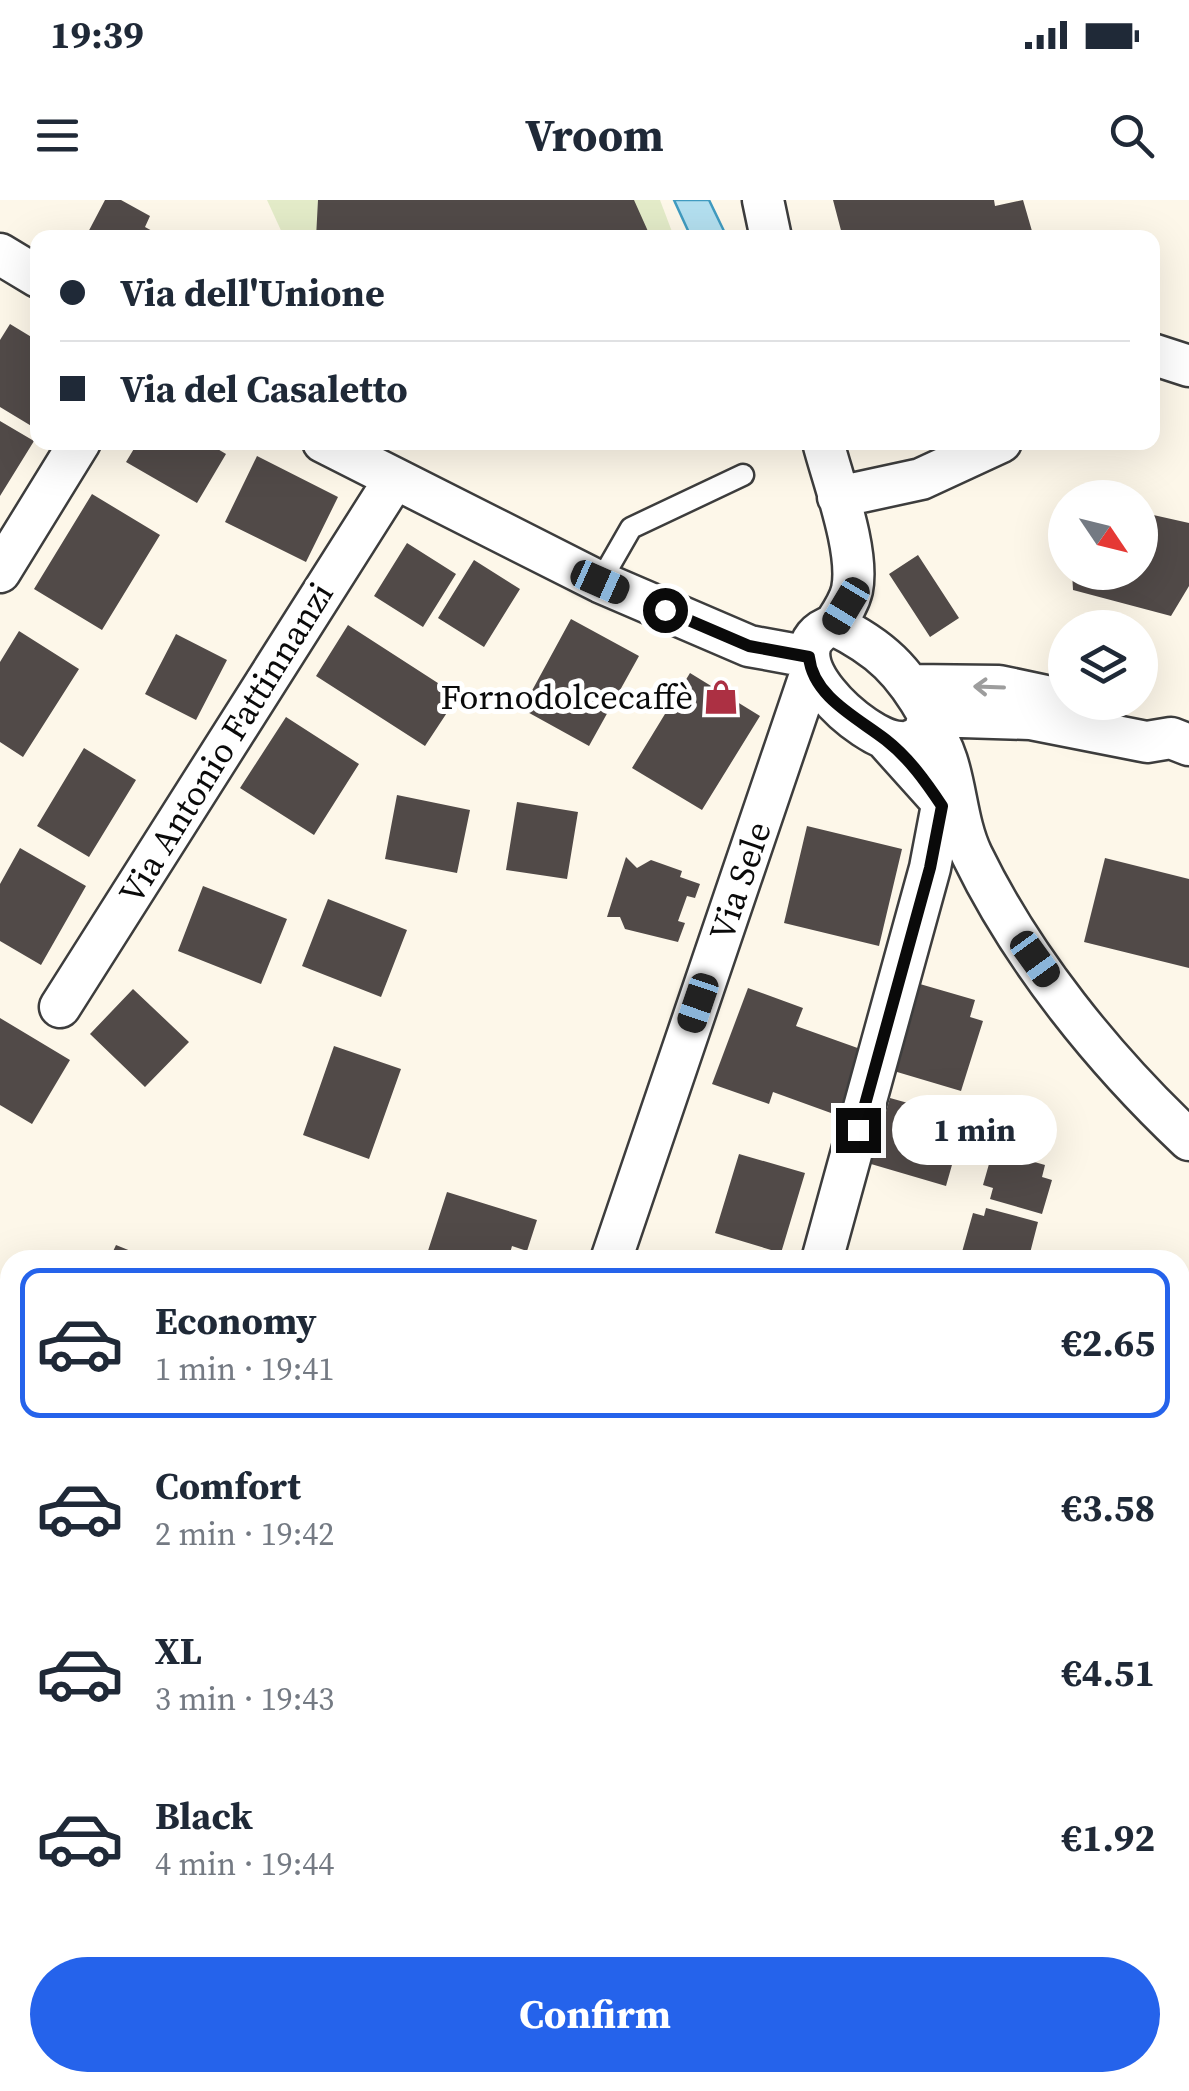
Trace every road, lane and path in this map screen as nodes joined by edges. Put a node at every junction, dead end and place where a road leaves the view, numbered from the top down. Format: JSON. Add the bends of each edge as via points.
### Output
{"nodes":[{"id":1,"x":763,"y":200,"type":"edge"},
{"id":2,"x":769,"y":230,"type":"edge"},
{"id":3,"x":1160,"y":357,"type":"edge"},
{"id":4,"x":1189,"y":366,"type":"edge"},
{"id":5,"x":75,"y":450,"type":"edge"},
{"id":6,"x":338,"y":450,"type":"edge"},
{"id":7,"x":825,"y":450,"type":"edge"},
{"id":8,"x":983,"y":450,"type":"edge"},
{"id":9,"x":743,"y":474,"type":"dead end"},
{"id":10,"x":394,"y":480,"type":"junction"},
{"id":11,"x":838,"y":497,"type":"junction"},
{"id":12,"x":0,"y":572,"type":"edge"},
{"id":13,"x":600,"y":582,"type":"junction"},
{"id":14,"x":834,"y":626,"type":"junction"},
{"id":15,"x":810,"y":665,"type":"junction"},
{"id":16,"x":923,"y":709,"type":"junction"},
{"id":17,"x":1048,"y":710,"type":"edge"},
{"id":18,"x":1079,"y":720,"type":"edge"},
{"id":19,"x":1144,"y":720,"type":"edge"},
{"id":20,"x":887,"y":740,"type":"junction"},
{"id":21,"x":1180,"y":741,"type":"edge"},
{"id":22,"x":949,"y":812,"type":"junction"},
{"id":23,"x":60,"y":1006,"type":"dead end"},
{"id":24,"x":1189,"y":1140,"type":"edge"},
{"id":25,"x":614,"y":1250,"type":"edge"},
{"id":26,"x":825,"y":1250,"type":"edge"}],
"edges":[{"from":1,"to":2,"type":"street"},
{"from":3,"to":4,"type":"street"},
{"from":5,"to":12,"type":"street"},
{"from":6,"to":10,"type":"street"},
{"from":7,"to":11,"type":"street"},
{"from":8,"to":11,"type":"street","via":[[921,479]]},
{"from":9,"to":13,"type":"lane","via":[[630,528]]},
{"from":10,"to":13,"type":"street"},
{"from":10,"to":23,"type":"street","name":"Via Antonio Fattinnanzi"},
{"from":11,"to":14,"type":"street","via":[[853,578]]},
{"from":13,"to":15,"type":"street"},
{"from":14,"to":15,"type":"street","via":[[818,635]]},
{"from":14,"to":16,"type":"street","via":[[881,650]]},
{"from":15,"to":20,"type":"street","via":[[833,700]]},
{"from":15,"to":25,"type":"street","name":"Via Sele"},
{"from":16,"to":17,"type":"street"},
{"from":16,"to":20,"type":"street","via":[[923,735],[905,743]]},
{"from":16,"to":22,"type":"street","via":[[947,756]]},
{"from":17,"to":22,"type":"street","via":[[992,730],[966,754]]},
{"from":18,"to":21,"type":"street","via":[[1147,742]]},
{"from":19,"to":21,"type":"street"},
{"from":20,"to":22,"type":"street"},
{"from":22,"to":24,"type":"street","via":[[1035,959],[1123,1073]]},
{"from":22,"to":26,"type":"street"}]}
